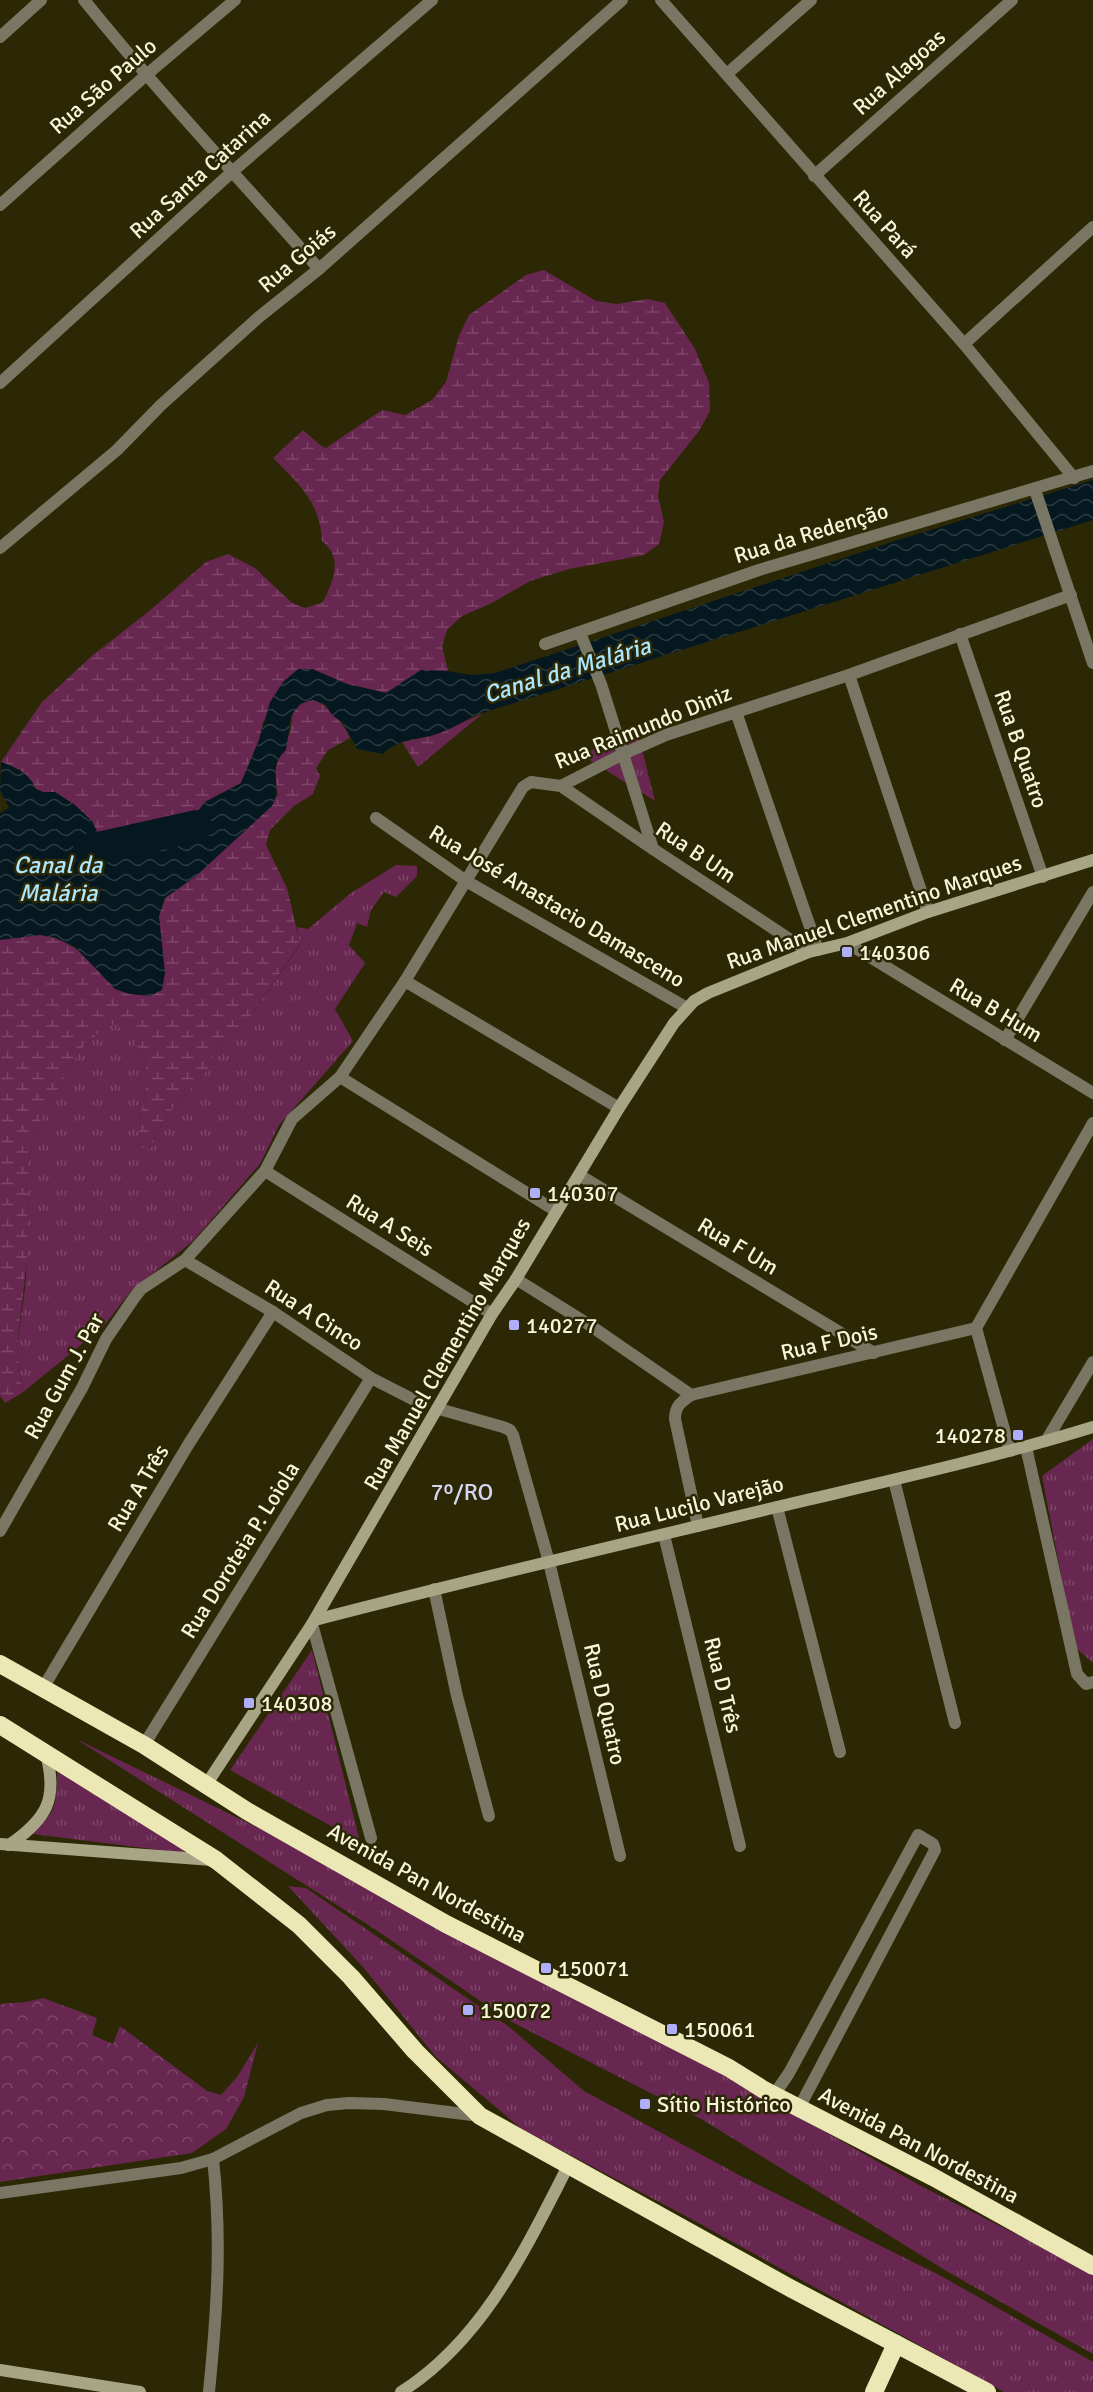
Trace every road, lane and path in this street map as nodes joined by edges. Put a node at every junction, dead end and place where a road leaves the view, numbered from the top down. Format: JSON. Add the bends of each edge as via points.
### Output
{"nodes":[{"id":1,"x":41,"y":0,"type":"edge"},
{"id":2,"x":84,"y":0,"type":"edge"},
{"id":3,"x":235,"y":0,"type":"edge"},
{"id":4,"x":432,"y":0,"type":"edge"},
{"id":5,"x":622,"y":0,"type":"edge"},
{"id":6,"x":661,"y":0,"type":"edge"},
{"id":7,"x":811,"y":0,"type":"edge"},
{"id":8,"x":1012,"y":0,"type":"edge"},
{"id":9,"x":0,"y":37,"type":"edge"},
{"id":10,"x":728,"y":73,"type":"junction"},
{"id":11,"x":145,"y":76,"type":"junction"},
{"id":12,"x":233,"y":171,"type":"junction"},
{"id":13,"x":814,"y":176,"type":"junction"},
{"id":14,"x":0,"y":205,"type":"edge"},
{"id":15,"x":1093,"y":227,"type":"edge"},
{"id":16,"x":319,"y":269,"type":"junction"},
{"id":17,"x":963,"y":344,"type":"junction"},
{"id":18,"x":0,"y":383,"type":"edge"},
{"id":19,"x":1093,"y":471,"type":"edge"},
{"id":20,"x":1074,"y":478,"type":"junction"},
{"id":21,"x":1035,"y":490,"type":"junction"},
{"id":22,"x":0,"y":548,"type":"edge"},
{"id":23,"x":1071,"y":595,"type":"junction"},
{"id":24,"x":960,"y":634,"type":"junction"},
{"id":25,"x":582,"y":636,"type":"junction"},
{"id":26,"x":545,"y":644,"type":"dead end"},
{"id":27,"x":1093,"y":662,"type":"edge"},
{"id":28,"x":849,"y":675,"type":"junction"},
{"id":29,"x":736,"y":712,"type":"junction"},
{"id":30,"x":623,"y":754,"type":"junction"},
{"id":31,"x":561,"y":786,"type":"junction"},
{"id":32,"x":376,"y":818,"type":"dead end"},
{"id":33,"x":653,"y":849,"type":"junction"},
{"id":34,"x":1093,"y":860,"type":"edge"},
{"id":35,"x":1043,"y":877,"type":"junction"},
{"id":36,"x":466,"y":881,"type":"junction"},
{"id":37,"x":1093,"y":892,"type":"edge"},
{"id":38,"x":928,"y":912,"type":"junction"},
{"id":39,"x":847,"y":943,"type":"junction"},
{"id":40,"x":814,"y":951,"type":"junction"},
{"id":41,"x":405,"y":981,"type":"junction"},
{"id":42,"x":687,"y":1008,"type":"junction"},
{"id":43,"x":1005,"y":1041,"type":"junction"},
{"id":44,"x":340,"y":1077,"type":"junction"},
{"id":45,"x":1093,"y":1093,"type":"edge"},
{"id":46,"x":619,"y":1108,"type":"junction"},
{"id":47,"x":1093,"y":1123,"type":"edge"},
{"id":48,"x":265,"y":1171,"type":"junction"},
{"id":49,"x":579,"y":1175,"type":"junction"},
{"id":50,"x":556,"y":1211,"type":"junction"},
{"id":51,"x":185,"y":1260,"type":"junction"},
{"id":52,"x":516,"y":1280,"type":"junction"},
{"id":53,"x":273,"y":1312,"type":"junction"},
{"id":54,"x":492,"y":1314,"type":"junction"},
{"id":55,"x":976,"y":1328,"type":"junction"},
{"id":56,"x":874,"y":1353,"type":"junction"},
{"id":57,"x":1093,"y":1362,"type":"edge"},
{"id":58,"x":371,"y":1378,"type":"junction"},
{"id":59,"x":691,"y":1395,"type":"junction"},
{"id":60,"x":422,"y":1404,"type":"dead end"},
{"id":61,"x":439,"y":1409,"type":"junction"},
{"id":62,"x":1093,"y":1427,"type":"edge"},
{"id":63,"x":1046,"y":1441,"type":"junction"},
{"id":64,"x":1026,"y":1447,"type":"junction"},
{"id":65,"x":1010,"y":1451,"type":"junction"},
{"id":66,"x":894,"y":1480,"type":"junction"},
{"id":67,"x":777,"y":1507,"type":"junction"},
{"id":68,"x":698,"y":1526,"type":"junction"},
{"id":69,"x":0,"y":1531,"type":"edge"},
{"id":70,"x":664,"y":1535,"type":"junction"},
{"id":71,"x":549,"y":1562,"type":"junction"},
{"id":72,"x":434,"y":1589,"type":"junction"},
{"id":73,"x":314,"y":1622,"type":"junction"},
{"id":74,"x":0,"y":1664,"type":"edge"},
{"id":75,"x":1093,"y":1682,"type":"edge"},
{"id":76,"x":43,"y":1688,"type":"junction"},
{"id":77,"x":955,"y":1723,"type":"dead end"},
{"id":78,"x":0,"y":1725,"type":"edge"},
{"id":79,"x":144,"y":1745,"type":"junction"},
{"id":80,"x":840,"y":1752,"type":"dead end"},
{"id":81,"x":46,"y":1754,"type":"junction"},
{"id":82,"x":206,"y":1785,"type":"junction"},
{"id":83,"x":489,"y":1816,"type":"dead end"},
{"id":84,"x":371,"y":1838,"type":"dead end"},
{"id":85,"x":4,"y":1845,"type":"edge"},
{"id":86,"x":740,"y":1846,"type":"dead end"},
{"id":87,"x":620,"y":1856,"type":"dead end"},
{"id":88,"x":216,"y":1860,"type":"junction"},
{"id":89,"x":774,"y":2095,"type":"junction"},
{"id":90,"x":799,"y":2108,"type":"junction"},
{"id":91,"x":480,"y":2116,"type":"junction"},
{"id":92,"x":213,"y":2159,"type":"junction"},
{"id":93,"x":568,"y":2166,"type":"junction"},
{"id":94,"x":0,"y":2193,"type":"edge"},
{"id":95,"x":1093,"y":2266,"type":"edge"},
{"id":96,"x":896,"y":2344,"type":"junction"},
{"id":97,"x":0,"y":2370,"type":"edge"},
{"id":98,"x":140,"y":2392,"type":"edge"},
{"id":99,"x":209,"y":2392,"type":"edge"},
{"id":100,"x":401,"y":2392,"type":"edge"},
{"id":101,"x":874,"y":2392,"type":"edge"},
{"id":102,"x":987,"y":2392,"type":"edge"}],
"edges":[{"from":1,"to":9,"type":"street"},
{"from":2,"to":11,"type":"street"},
{"from":3,"to":11,"type":"street","name":"Rua São Paulo"},
{"from":4,"to":12,"type":"street","name":"Rua Santa Catarina"},
{"from":5,"to":16,"type":"street","name":"Rua Goiás"},
{"from":6,"to":10,"type":"street","name":"Rua Pará"},
{"from":7,"to":10,"type":"street"},
{"from":8,"to":13,"type":"street","name":"Rua Alagoas"},
{"from":10,"to":13,"type":"street","name":"Rua Pará"},
{"from":11,"to":12,"type":"street"},
{"from":11,"to":14,"type":"street","name":"Rua São Paulo"},
{"from":12,"to":16,"type":"street"},
{"from":12,"to":18,"type":"street","name":"Rua Santa Catarina"},
{"from":13,"to":17,"type":"street","name":"Rua Pará"},
{"from":15,"to":17,"type":"street"},
{"from":16,"to":22,"type":"street","name":"Rua Goiás","via":[[161,405],[117,450]]},
{"from":17,"to":20,"type":"street","name":"Rua Pará"},
{"from":19,"to":20,"type":"street","name":"Rua da Redenção"},
{"from":20,"to":21,"type":"street","name":"Rua da Redenção"},
{"from":21,"to":23,"type":"street"},
{"from":21,"to":25,"type":"street","name":"Rua da Redenção","via":[[759,570]]},
{"from":23,"to":24,"type":"street","name":"Rua Raimundo Diniz"},
{"from":23,"to":27,"type":"street"},
{"from":24,"to":28,"type":"street","name":"Rua Raimundo Diniz"},
{"from":24,"to":35,"type":"street","name":"Rua B Quatro"},
{"from":25,"to":26,"type":"street","name":"Rua da Redenção"},
{"from":25,"to":30,"type":"street","via":[[602,684]]},
{"from":28,"to":29,"type":"street","name":"Rua Raimundo Diniz"},
{"from":28,"to":38,"type":"street"},
{"from":29,"to":30,"type":"street","name":"Rua Raimundo Diniz"},
{"from":29,"to":40,"type":"street"},
{"from":30,"to":31,"type":"street","name":"Rua Raimundo Diniz"},
{"from":30,"to":33,"type":"street"},
{"from":31,"to":33,"type":"street","name":"Rua B Um"},
{"from":31,"to":36,"type":"street","name":"Rua Raimundo Diniz","via":[[531,782],[523,787]]},
{"from":32,"to":36,"type":"street","name":"Rua José Anastacio Damasceno"},
{"from":33,"to":40,"type":"street","name":"Rua B Um"},
{"from":34,"to":35,"type":"street","name":"Rua Manuel Clementino Marques"},
{"from":35,"to":38,"type":"street","name":"Rua Manuel Clementino Marques"},
{"from":36,"to":41,"type":"street","name":"Rua Raimundo Diniz"},
{"from":36,"to":42,"type":"street","name":"Rua José Anastacio Damasceno"},
{"from":37,"to":43,"type":"street"},
{"from":38,"to":39,"type":"street","name":"Rua Manuel Clementino Marques"},
{"from":39,"to":40,"type":"street","name":"Rua Manuel Clementino Marques"},
{"from":39,"to":43,"type":"street","name":"Rua B Hum"},
{"from":40,"to":42,"type":"street","name":"Rua Manuel Clementino Marques","via":[[708,993]]},
{"from":41,"to":44,"type":"street","name":"Rua Raimundo Diniz"},
{"from":41,"to":46,"type":"street"},
{"from":42,"to":46,"type":"street","name":"Rua Manuel Clementino Marques"},
{"from":43,"to":45,"type":"street","name":"Rua B Hum"},
{"from":44,"to":48,"type":"street","name":"Rua Raimundo Diniz","via":[[292,1119]]},
{"from":44,"to":50,"type":"street"},
{"from":46,"to":49,"type":"street","name":"Rua Manuel Clementino Marques"},
{"from":47,"to":55,"type":"street"},
{"from":48,"to":51,"type":"street","name":"Rua Raimundo Diniz"},
{"from":48,"to":54,"type":"street","name":"Rua A Seis"},
{"from":49,"to":50,"type":"street","name":"Rua Manuel Clementino Marques"},
{"from":49,"to":56,"type":"street","name":"Rua F Um"},
{"from":50,"to":52,"type":"street","name":"Rua Manuel Clementino Marques"},
{"from":51,"to":53,"type":"street","name":"Rua A Cinco"},
{"from":51,"to":69,"type":"street","name":"Rua Gum J. Par","via":[[141,1289],[106,1339]]},
{"from":52,"to":54,"type":"street","name":"Rua Manuel Clementino Marques"},
{"from":52,"to":59,"type":"street","via":[[598,1330]]},
{"from":53,"to":58,"type":"street","name":"Rua A Cinco"},
{"from":53,"to":76,"type":"street","name":"Rua A Três"},
{"from":54,"to":61,"type":"street","name":"Rua Manuel Clementino Marques"},
{"from":55,"to":56,"type":"street","name":"Rua F Dois"},
{"from":55,"to":65,"type":"street"},
{"from":56,"to":59,"type":"street","name":"Rua F Dois"},
{"from":57,"to":63,"type":"street"},
{"from":58,"to":60,"type":"street","name":"Rua A Cinco"},
{"from":58,"to":79,"type":"street","name":"Rua Doroteia P. Loiola"},
{"from":59,"to":68,"type":"street","via":[[677,1406],[675,1419]]},
{"from":61,"to":71,"type":"street","name":"Rua D Quatro","via":[[512,1432]]},
{"from":61,"to":73,"type":"street","name":"Rua Manuel Clementino Marques"},
{"from":62,"to":63,"type":"street","name":"Rua Lucilo Varejão"},
{"from":63,"to":64,"type":"street","name":"Rua Lucilo Varejão"},
{"from":64,"to":65,"type":"street","name":"Rua Lucilo Varejão"},
{"from":64,"to":75,"type":"street","via":[[1077,1674],[1086,1684]]},
{"from":65,"to":66,"type":"street","name":"Rua Lucilo Varejão"},
{"from":66,"to":67,"type":"street","name":"Rua Lucilo Varejão"},
{"from":66,"to":77,"type":"street"},
{"from":67,"to":68,"type":"street","name":"Rua Lucilo Varejão"},
{"from":67,"to":80,"type":"street"},
{"from":68,"to":70,"type":"street","name":"Rua Lucilo Varejão"},
{"from":70,"to":71,"type":"street","name":"Rua Lucilo Varejão"},
{"from":70,"to":86,"type":"street","name":"Rua D Três"},
{"from":71,"to":72,"type":"street","name":"Rua Lucilo Varejão"},
{"from":71,"to":87,"type":"street","name":"Rua D Quatro"},
{"from":72,"to":73,"type":"street","name":"Rua Lucilo Varejão"},
{"from":72,"to":83,"type":"street"},
{"from":73,"to":82,"type":"street","name":"Rua Manuel Clementino Marques"},
{"from":73,"to":84,"type":"street"},
{"from":74,"to":76,"type":"highway","name":"Avenida Pan Nordestina"},
{"from":76,"to":79,"type":"highway","name":"Avenida Pan Nordestina"},
{"from":78,"to":81,"type":"highway"},
{"from":79,"to":82,"type":"highway","name":"Avenida Pan Nordestina"},
{"from":81,"to":85,"type":"street","via":[[51,1789],[44,1814]]},
{"from":81,"to":88,"type":"highway"},
{"from":82,"to":89,"type":"highway","name":"Avenida Pan Nordestina","via":[[446,1924],[729,2068]]},
{"from":85,"to":88,"type":"street"},
{"from":88,"to":91,"type":"highway","via":[[299,1924]]},
{"from":89,"to":90,"type":"highway","name":"Avenida Pan Nordestina"},
{"from":89,"to":90,"type":"street","via":[[918,1835],[933,1844],[935,1850]]},
{"from":90,"to":95,"type":"highway","name":"Avenida Pan Nordestina"},
{"from":91,"to":92,"type":"street","via":[[384,2104],[327,2105],[301,2113]]},
{"from":91,"to":93,"type":"highway"},
{"from":92,"to":94,"type":"street","via":[[181,2168]]},
{"from":92,"to":99,"type":"street","via":[[220,2245]]},
{"from":93,"to":96,"type":"highway"},
{"from":93,"to":100,"type":"street","via":[[522,2257],[481,2317],[448,2357]]},
{"from":96,"to":101,"type":"highway"},
{"from":96,"to":102,"type":"highway"},
{"from":97,"to":98,"type":"street"}]}
